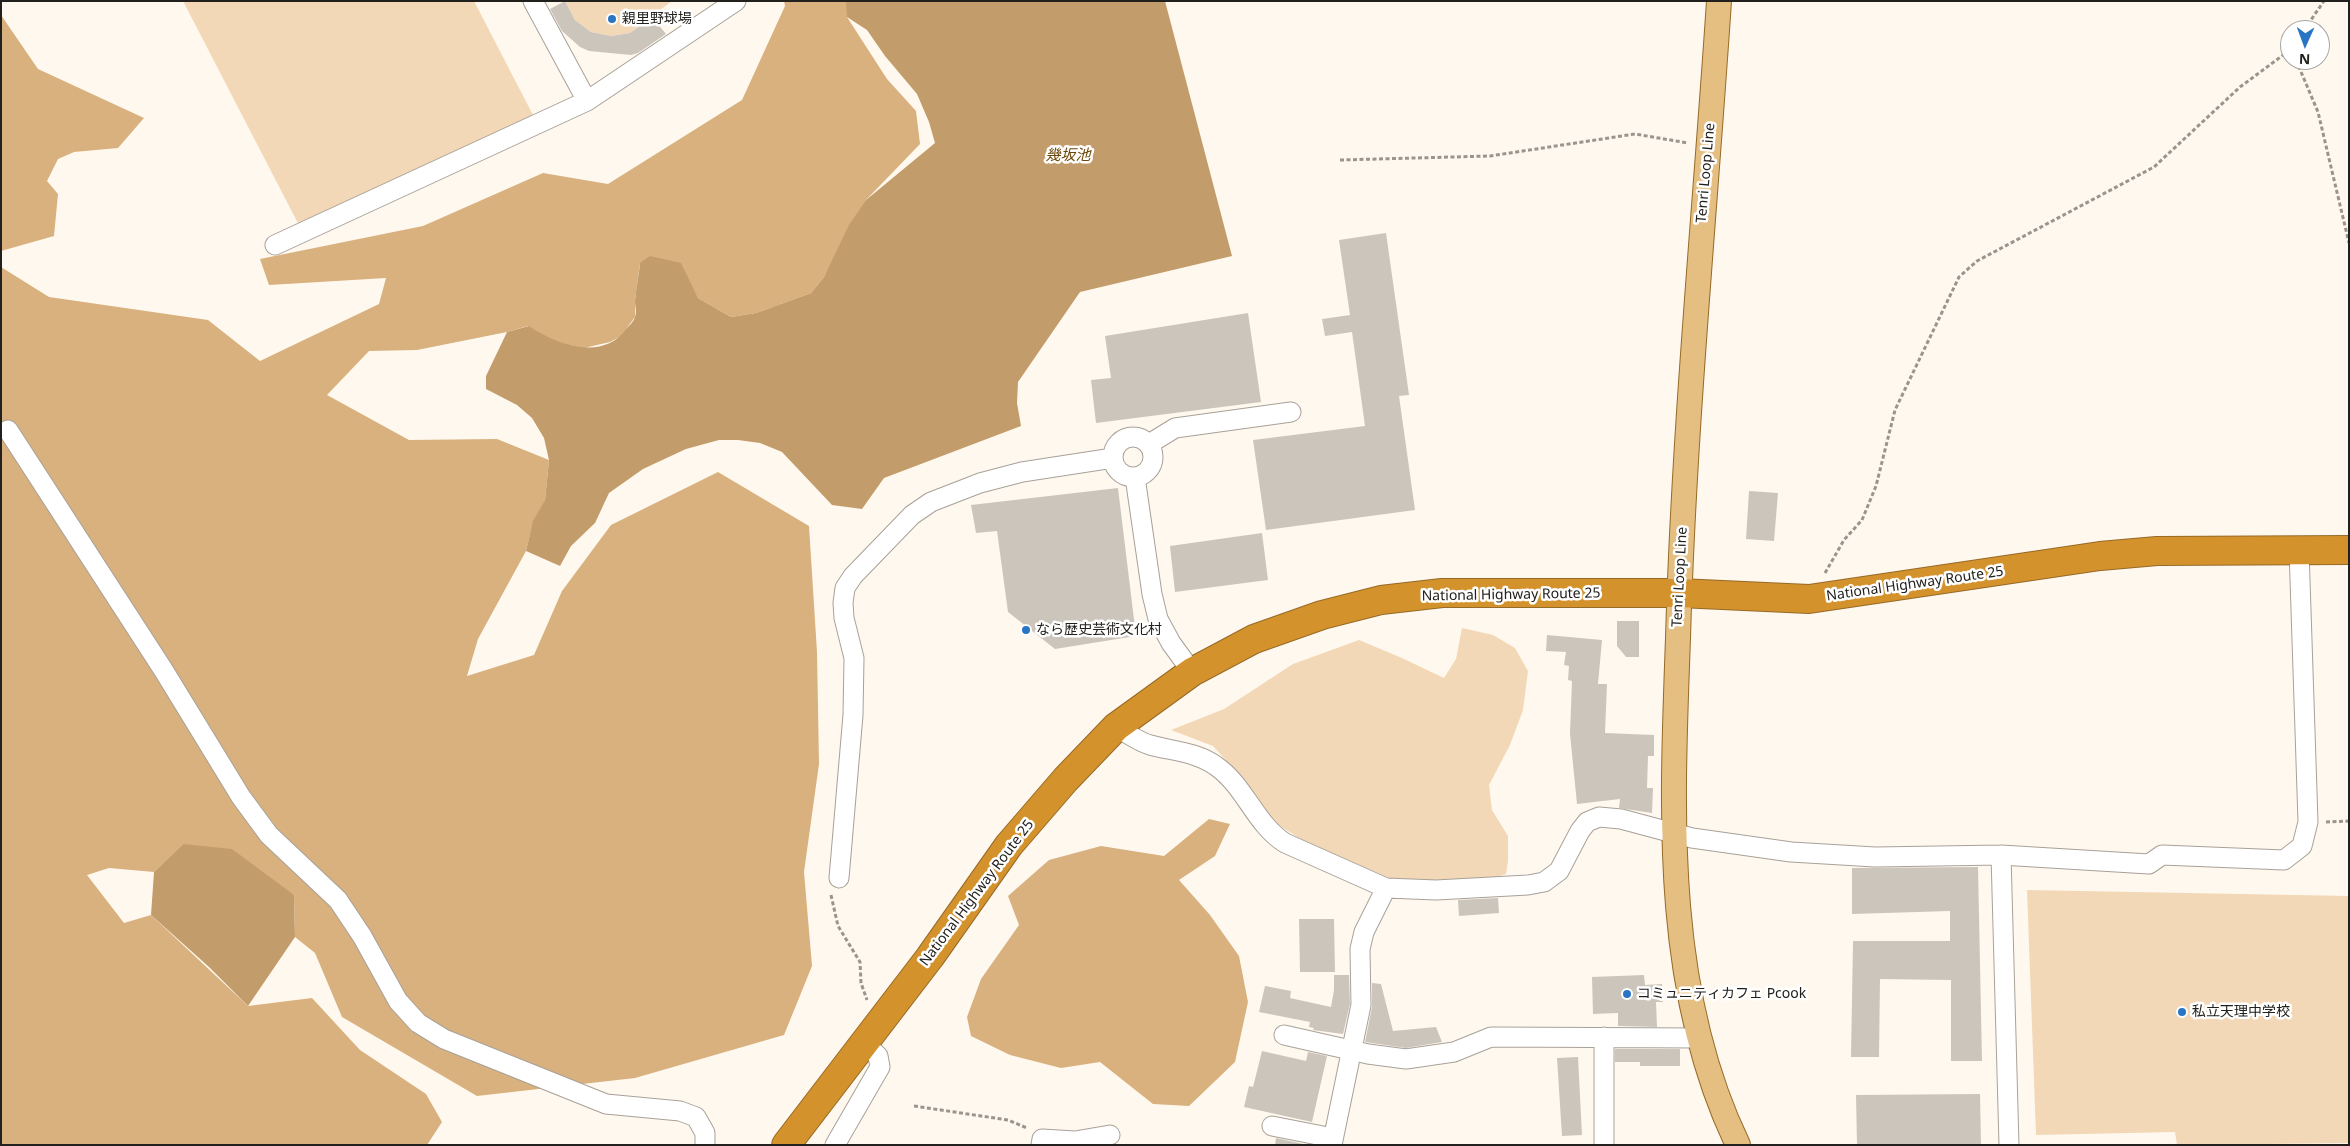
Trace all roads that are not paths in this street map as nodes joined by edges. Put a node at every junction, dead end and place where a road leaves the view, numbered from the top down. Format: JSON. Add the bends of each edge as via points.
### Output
{"nodes":[{"id":1,"x":532,"y":1,"type":"edge"},
{"id":2,"x":736,"y":1,"type":"edge"},
{"id":3,"x":1719,"y":1,"type":"edge"},
{"id":4,"x":587,"y":101,"type":"junction"},
{"id":5,"x":275,"y":245,"type":"dead end"},
{"id":6,"x":1291,"y":412,"type":"dead end"},
{"id":7,"x":8,"y":430,"type":"dead end"},
{"id":8,"x":1149,"y":444,"type":"junction"},
{"id":9,"x":1113,"y":458,"type":"junction"},
{"id":10,"x":1135,"y":477,"type":"junction"},
{"id":11,"x":2299,"y":549,"type":"junction"},
{"id":12,"x":2349,"y":550,"type":"edge"},
{"id":13,"x":1679,"y":593,"type":"junction"},
{"id":14,"x":1192,"y":672,"type":"junction"},
{"id":15,"x":1116,"y":727,"type":"junction"},
{"id":16,"x":1676,"y":832,"type":"junction"},
{"id":17,"x":2001,"y":855,"type":"junction"},
{"id":18,"x":839,"y":878,"type":"road end"},
{"id":19,"x":1386,"y":888,"type":"junction"},
{"id":20,"x":872,"y":1033,"type":"junction"},
{"id":21,"x":1284,"y":1035,"type":"dead end"},
{"id":22,"x":1604,"y":1037,"type":"junction"},
{"id":23,"x":1700,"y":1038,"type":"junction"},
{"id":24,"x":1351,"y":1050,"type":"junction"},
{"id":25,"x":1272,"y":1126,"type":"dead end"},
{"id":26,"x":1110,"y":1135,"type":"dead end"},
{"id":27,"x":1332,"y":1141,"type":"edge"},
{"id":28,"x":1041,"y":1142,"type":"edge"},
{"id":29,"x":705,"y":1145,"type":"edge"},
{"id":30,"x":786,"y":1145,"type":"edge"},
{"id":31,"x":835,"y":1145,"type":"edge"},
{"id":32,"x":1604,"y":1145,"type":"edge"},
{"id":33,"x":1738,"y":1145,"type":"edge"},
{"id":34,"x":2009,"y":1145,"type":"edge"}],
"edges":[{"from":1,"to":4,"type":"street"},
{"from":2,"to":4,"type":"street"},
{"from":3,"to":13,"type":"main road","name":"Tenri Loop Line","via":[[1700,233]]},
{"from":4,"to":5,"type":"street"},
{"from":6,"to":8,"type":"street","via":[[1175,428]]},
{"from":7,"to":29,"type":"street","via":[[164,670],[241,796],[269,835],[338,900],[398,1001],[418,1023],[444,1039],[606,1104],[680,1110],[696,1117],[705,1133]]},
{"from":8,"to":9,"type":"street","via":[[1139,438],[1126,438],[1117,446]]},
{"from":8,"to":10,"type":"street","via":[[1153,462],[1146,472]]},
{"from":9,"to":10,"type":"street","via":[[1118,470]]},
{"from":9,"to":18,"type":"street","via":[[1022,472],[980,483],[931,502],[912,515],[845,588],[844,618],[854,658],[853,715]]},
{"from":10,"to":14,"type":"street","via":[[1158,619]]},
{"from":11,"to":12,"type":"highway","name":"National Highway Route 25"},
{"from":11,"to":13,"type":"highway","name":"National Highway Route 25","via":[[2157,551],[2100,556],[1809,599]]},
{"from":11,"to":17,"type":"street","via":[[2308,822],[2302,846],[2284,860],[2162,855],[2149,864]]},
{"from":13,"to":14,"type":"highway","name":"National Highway Route 25","via":[[1442,593],[1381,600],[1322,615],[1254,639]]},
{"from":13,"to":16,"type":"main road","name":"Tenri Loop Line","via":[[1674,749]]},
{"from":14,"to":15,"type":"highway","name":"National Highway Route 25"},
{"from":15,"to":19,"type":"street","via":[[1148,744],[1215,765],[1231,780],[1272,835]]},
{"from":15,"to":20,"type":"highway","name":"National Highway Route 25","via":[[1009,845]]},
{"from":16,"to":17,"type":"street","via":[[1692,838],[1791,852],[1875,857]]},
{"from":16,"to":19,"type":"street","via":[[1599,817],[1587,822],[1559,871],[1544,882],[1436,890]]},
{"from":16,"to":23,"type":"main road","name":"Tenri Loop Line","via":[[1681,934]]},
{"from":17,"to":34,"type":"street"},
{"from":19,"to":24,"type":"street","via":[[1364,932],[1360,949],[1361,1005]]},
{"from":20,"to":30,"type":"highway","name":"National Highway Route 25"},
{"from":20,"to":31,"type":"street","via":[[880,1068]]},
{"from":21,"to":24,"type":"street"},
{"from":22,"to":23,"type":"street"},
{"from":22,"to":24,"type":"street","via":[[1491,1038],[1454,1052],[1406,1059]]},
{"from":22,"to":32,"type":"street"},
{"from":23,"to":33,"type":"main road","name":"Tenri Loop Line","via":[[1718,1101]]},
{"from":24,"to":27,"type":"street"},
{"from":25,"to":27,"type":"street"},
{"from":26,"to":28,"type":"street"}]}
